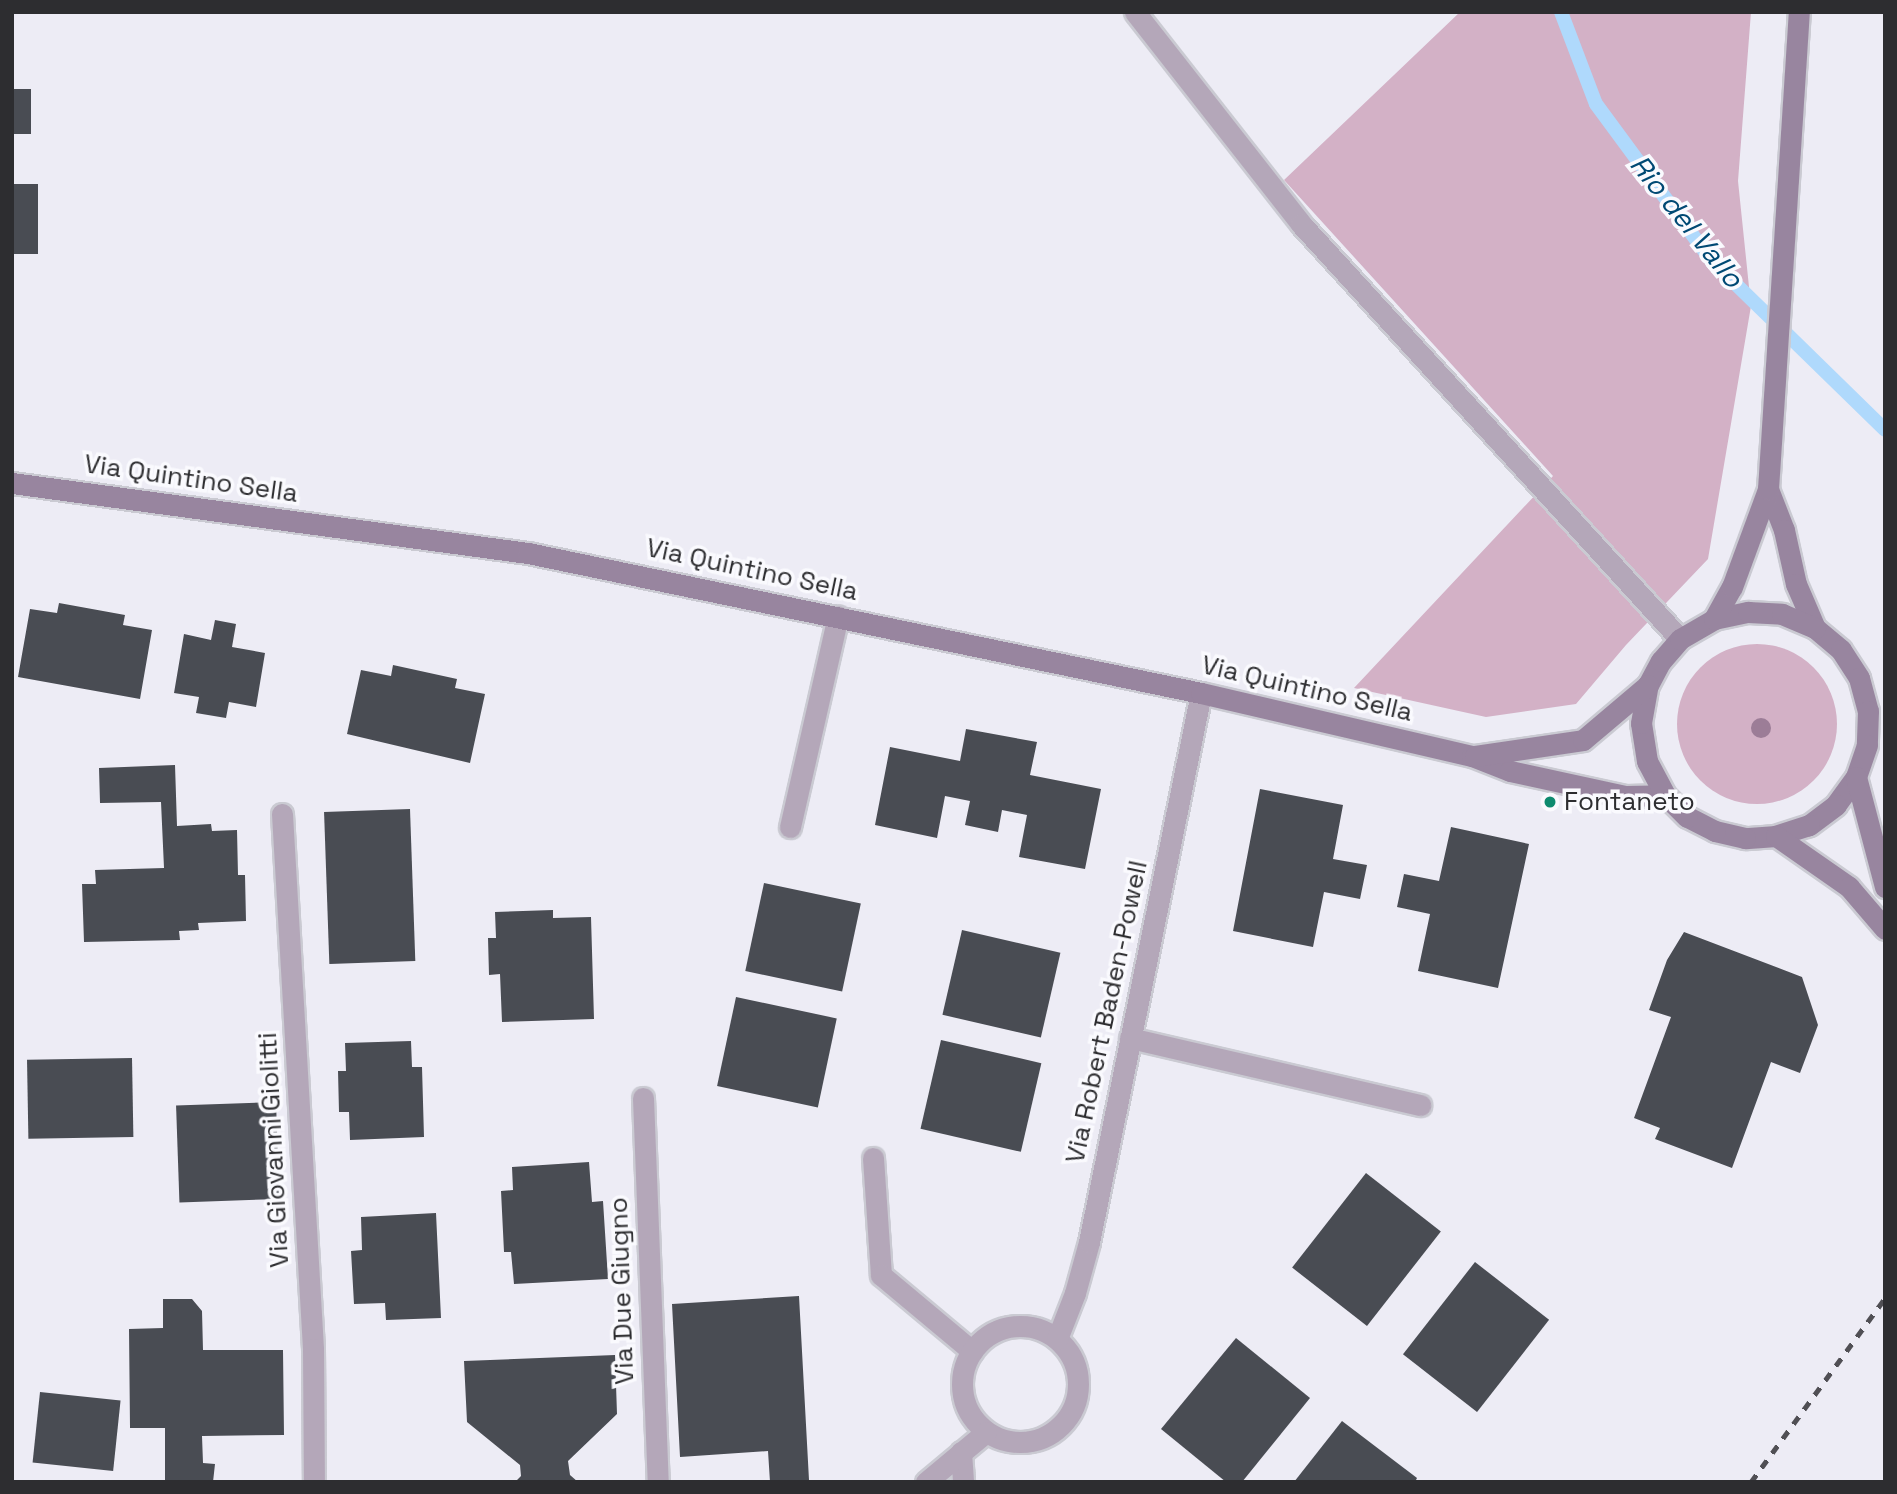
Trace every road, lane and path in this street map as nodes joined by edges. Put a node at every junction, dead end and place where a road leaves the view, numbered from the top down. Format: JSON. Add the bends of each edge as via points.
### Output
{"nodes":[{"id":1,"x":1135,"y":12,"type":"edge"},
{"id":2,"x":1799,"y":12,"type":"edge"},
{"id":3,"x":12,"y":483,"type":"edge"},
{"id":4,"x":1768,"y":489,"type":"junction"},
{"id":5,"x":838,"y":616,"type":"junction"},
{"id":6,"x":1714,"y":619,"type":"junction"},
{"id":7,"x":1815,"y":628,"type":"junction"},
{"id":8,"x":1680,"y":639,"type":"junction"},
{"id":9,"x":1648,"y":685,"type":"junction"},
{"id":10,"x":1202,"y":693,"type":"junction"},
{"id":11,"x":1472,"y":756,"type":"junction"},
{"id":12,"x":1856,"y":777,"type":"junction"},
{"id":13,"x":1665,"y":795,"type":"junction"},
{"id":14,"x":282,"y":814,"type":"dead end"},
{"id":15,"x":790,"y":827,"type":"dead end"},
{"id":16,"x":1776,"y":836,"type":"junction"},
{"id":17,"x":1885,"y":887,"type":"edge"},
{"id":18,"x":1885,"y":929,"type":"edge"},
{"id":19,"x":1130,"y":1038,"type":"junction"},
{"id":20,"x":643,"y":1098,"type":"dead end"},
{"id":21,"x":1420,"y":1105,"type":"dead end"},
{"id":22,"x":873,"y":1158,"type":"dead end"},
{"id":23,"x":1057,"y":1339,"type":"junction"},
{"id":24,"x":972,"y":1351,"type":"junction"},
{"id":25,"x":986,"y":1432,"type":"junction"},
{"id":26,"x":961,"y":1452,"type":"junction"},
{"id":27,"x":314,"y":1482,"type":"edge"},
{"id":28,"x":658,"y":1482,"type":"edge"},
{"id":29,"x":926,"y":1482,"type":"edge"},
{"id":30,"x":963,"y":1482,"type":"edge"}],
"edges":[{"from":1,"to":8,"type":"street","via":[[1301,224]]},
{"from":2,"to":4,"type":"street"},
{"from":3,"to":5,"type":"street","name":"Via Quintino Sella","via":[[528,553]]},
{"from":4,"to":6,"type":"street","via":[[1732,587]]},
{"from":4,"to":7,"type":"street"},
{"from":5,"to":10,"type":"street","name":"Via Quintino Sella"},
{"from":5,"to":15,"type":"street"},
{"from":6,"to":7,"type":"street","via":[[1748,612],[1782,614]]},
{"from":6,"to":8,"type":"street"},
{"from":7,"to":12,"type":"street","via":[[1840,650],[1859,678],[1868,711],[1867,745]]},
{"from":8,"to":9,"type":"street"},
{"from":9,"to":11,"type":"street","name":"Via Quintino Sella","via":[[1583,740]]},
{"from":9,"to":13,"type":"street","via":[[1641,723],[1647,761]]},
{"from":10,"to":11,"type":"street","name":"Via Quintino Sella"},
{"from":10,"to":19,"type":"street","name":"Via Robert Baden-Powell"},
{"from":11,"to":13,"type":"street","name":"Via Quintino Sella","via":[[1510,771],[1626,796]]},
{"from":12,"to":16,"type":"street","via":[[1827,812],[1809,825]]},
{"from":12,"to":17,"type":"street"},
{"from":13,"to":16,"type":"street","via":[[1687,817],[1715,831],[1745,838]]},
{"from":14,"to":27,"type":"street","name":"Via Giovanni Giolitti","via":[[313,1349]]},
{"from":16,"to":18,"type":"street","via":[[1849,887]]},
{"from":19,"to":21,"type":"street"},
{"from":19,"to":23,"type":"street","name":"Via Robert Baden-Powell","via":[[1089,1241]]},
{"from":20,"to":28,"type":"street","name":"Via Due Giugno"},
{"from":22,"to":24,"type":"street","via":[[881,1275]]},
{"from":23,"to":24,"type":"street","via":[[1025,1326],[1005,1328]]},
{"from":23,"to":25,"type":"street","via":[[1073,1359],[1078,1378],[1077,1399],[1066,1421],[1038,1440],[1020,1443]]},
{"from":24,"to":25,"type":"street","via":[[964,1367],[963,1395],[973,1419]]},
{"from":25,"to":26,"type":"street"},
{"from":26,"to":29,"type":"street"},
{"from":26,"to":30,"type":"street"}]}
